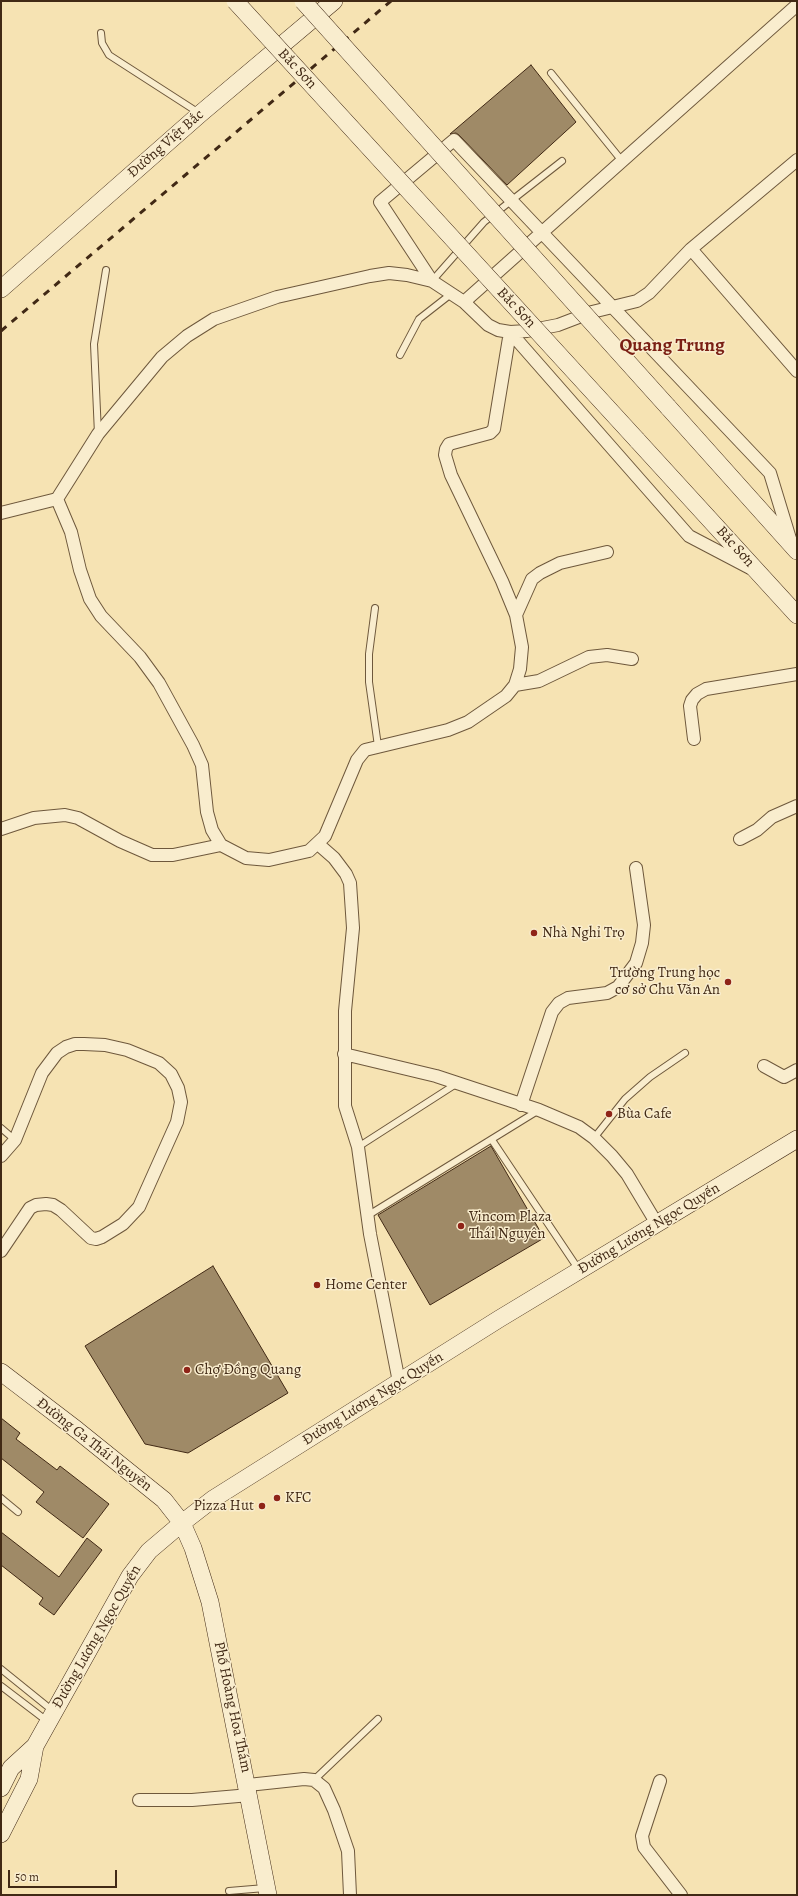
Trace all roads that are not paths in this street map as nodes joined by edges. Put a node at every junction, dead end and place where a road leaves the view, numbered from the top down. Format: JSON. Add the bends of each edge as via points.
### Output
{"nodes":[{"id":1,"x":235,"y":1,"type":"edge"},
{"id":2,"x":303,"y":1,"type":"edge"},
{"id":3,"x":334,"y":1,"type":"edge"},
{"id":4,"x":797,"y":5,"type":"edge"},
{"id":5,"x":102,"y":34,"type":"dead end"},
{"id":6,"x":551,"y":73,"type":"dead end"},
{"id":7,"x":200,"y":114,"type":"junction"},
{"id":8,"x":797,"y":160,"type":"edge"},
{"id":9,"x":562,"y":161,"type":"dead end"},
{"id":10,"x":622,"y":161,"type":"junction"},
{"id":11,"x":512,"y":200,"type":"junction"},
{"id":12,"x":543,"y":232,"type":"junction"},
{"id":13,"x":691,"y":250,"type":"junction"},
{"id":14,"x":106,"y":270,"type":"dead end"},
{"id":15,"x":432,"y":281,"type":"junction"},
{"id":16,"x":1,"y":289,"type":"edge"},
{"id":17,"x":452,"y":294,"type":"junction"},
{"id":18,"x":464,"y":302,"type":"junction"},
{"id":19,"x":611,"y":308,"type":"junction"},
{"id":20,"x":510,"y":332,"type":"junction"},
{"id":21,"x":400,"y":355,"type":"dead end"},
{"id":22,"x":797,"y":370,"type":"edge"},
{"id":23,"x":98,"y":434,"type":"junction"},
{"id":24,"x":57,"y":500,"type":"junction"},
{"id":25,"x":1,"y":513,"type":"edge"},
{"id":26,"x":794,"y":548,"type":"edge"},
{"id":27,"x":607,"y":552,"type":"dead end"},
{"id":28,"x":758,"y":572,"type":"junction"},
{"id":29,"x":375,"y":608,"type":"dead end"},
{"id":30,"x":516,"y":615,"type":"junction"},
{"id":31,"x":797,"y":615,"type":"edge"},
{"id":32,"x":632,"y":659,"type":"dead end"},
{"id":33,"x":797,"y":674,"type":"edge"},
{"id":34,"x":515,"y":685,"type":"junction"},
{"id":35,"x":694,"y":739,"type":"dead end"},
{"id":36,"x":378,"y":746,"type":"junction"},
{"id":37,"x":797,"y":806,"type":"edge"},
{"id":38,"x":1,"y":829,"type":"edge"},
{"id":39,"x":740,"y":839,"type":"dead end"},
{"id":40,"x":318,"y":844,"type":"junction"},
{"id":41,"x":221,"y":845,"type":"junction"},
{"id":42,"x":636,"y":868,"type":"dead end"},
{"id":43,"x":685,"y":1053,"type":"dead end"},
{"id":44,"x":344,"y":1054,"type":"junction"},
{"id":45,"x":764,"y":1066,"type":"dead end"},
{"id":46,"x":797,"y":1070,"type":"edge"},
{"id":47,"x":456,"y":1084,"type":"junction"},
{"id":48,"x":521,"y":1105,"type":"junction"},
{"id":49,"x":539,"y":1110,"type":"junction"},
{"id":50,"x":1,"y":1128,"type":"edge"},
{"id":51,"x":594,"y":1138,"type":"junction"},
{"id":52,"x":797,"y":1139,"type":"edge"},
{"id":53,"x":15,"y":1140,"type":"junction"},
{"id":54,"x":492,"y":1140,"type":"junction"},
{"id":55,"x":358,"y":1147,"type":"junction"},
{"id":56,"x":1,"y":1156,"type":"edge"},
{"id":57,"x":367,"y":1216,"type":"junction"},
{"id":58,"x":658,"y":1224,"type":"junction"},
{"id":59,"x":2,"y":1246,"type":"edge"},
{"id":60,"x":579,"y":1271,"type":"junction"},
{"id":61,"x":1,"y":1372,"type":"edge"},
{"id":62,"x":399,"y":1382,"type":"junction"},
{"id":63,"x":1,"y":1498,"type":"edge"},
{"id":64,"x":18,"y":1512,"type":"dead end"},
{"id":65,"x":182,"y":1523,"type":"junction"},
{"id":66,"x":1,"y":1669,"type":"edge"},
{"id":67,"x":1,"y":1686,"type":"edge"},
{"id":68,"x":50,"y":1716,"type":"junction"},
{"id":69,"x":378,"y":1719,"type":"dead end"},
{"id":70,"x":35,"y":1746,"type":"junction"},
{"id":71,"x":314,"y":1780,"type":"junction"},
{"id":72,"x":660,"y":1780,"type":"dead end"},
{"id":73,"x":1,"y":1788,"type":"edge"},
{"id":74,"x":249,"y":1790,"type":"junction"},
{"id":75,"x":139,"y":1800,"type":"dead end"},
{"id":76,"x":1,"y":1834,"type":"edge"},
{"id":77,"x":229,"y":1891,"type":"dead end"},
{"id":78,"x":268,"y":1891,"type":"edge"},
{"id":79,"x":350,"y":1895,"type":"edge"},
{"id":80,"x":681,"y":1895,"type":"edge"}],
"edges":[{"from":1,"to":28,"type":"main road","name":"Bắc Sơn","bridge":true},
{"from":2,"to":26,"type":"main road","bridge":true},
{"from":3,"to":7,"type":"main road","name":"Đường Việt Bắc"},
{"from":4,"to":10,"type":"street"},
{"from":5,"to":7,"type":"lane","via":[[102,43],[109,55]]},
{"from":6,"to":10,"type":"lane"},
{"from":7,"to":16,"type":"main road","name":"Đường Việt Bắc"},
{"from":8,"to":13,"type":"street"},
{"from":9,"to":11,"type":"lane"},
{"from":10,"to":12,"type":"street"},
{"from":11,"to":12,"type":"street"},
{"from":11,"to":15,"type":"lane","via":[[478,228]]},
{"from":11,"to":15,"type":"street","via":[[454,140],[380,202]]},
{"from":12,"to":18,"type":"street"},
{"from":12,"to":19,"type":"street"},
{"from":13,"to":19,"type":"street","via":[[649,293],[637,301]]},
{"from":13,"to":22,"type":"street"},
{"from":14,"to":23,"type":"lane","via":[[94,344]]},
{"from":15,"to":17,"type":"street"},
{"from":15,"to":23,"type":"street","via":[[407,275],[370,276],[277,297],[214,319],[187,336],[162,357]]},
{"from":17,"to":18,"type":"street"},
{"from":17,"to":21,"type":"lane","via":[[419,319]]},
{"from":18,"to":20,"type":"street","via":[[488,325]]},
{"from":19,"to":20,"type":"street","via":[[558,325]]},
{"from":19,"to":26,"type":"street","via":[[770,473]]},
{"from":20,"to":28,"type":"street","via":[[689,536]]},
{"from":20,"to":30,"type":"street","via":[[494,429],[490,433],[449,444],[446,455],[451,475]]},
{"from":23,"to":24,"type":"street"},
{"from":24,"to":25,"type":"street"},
{"from":24,"to":41,"type":"street","via":[[71,532],[90,599],[101,616],[140,657],[159,683],[193,745],[202,765],[210,824]]},
{"from":27,"to":30,"type":"street","via":[[560,563],[540,573],[532,579]]},
{"from":28,"to":31,"type":"main road","name":"Bắc Sơn"},
{"from":29,"to":36,"type":"lane","via":[[369,654],[369,682]]},
{"from":30,"to":34,"type":"street","via":[[522,647],[520,669]]},
{"from":32,"to":34,"type":"street","via":[[607,655],[589,657],[540,681]]},
{"from":33,"to":35,"type":"street","via":[[706,689],[697,694],[690,706]]},
{"from":34,"to":36,"type":"street","via":[[506,696],[468,722],[448,730]]},
{"from":36,"to":40,"type":"street","via":[[361,753],[325,836]]},
{"from":37,"to":39,"type":"street","via":[[772,817],[757,830]]},
{"from":38,"to":41,"type":"street","via":[[34,818],[65,815],[78,818],[152,855],[173,855]]},
{"from":40,"to":41,"type":"street","via":[[309,851],[269,860],[246,858]]},
{"from":40,"to":44,"type":"street","via":[[334,858],[346,874],[352,898],[353,928],[345,1011]]},
{"from":42,"to":48,"type":"street","via":[[644,925],[636,963],[618,987],[606,992],[568,998],[559,1003],[552,1012]]},
{"from":43,"to":51,"type":"lane","via":[[650,1077],[625,1099]]},
{"from":44,"to":47,"type":"street","via":[[436,1076]]},
{"from":44,"to":55,"type":"street","via":[[345,1106]]},
{"from":45,"to":46,"type":"street","via":[[784,1077]]},
{"from":47,"to":48,"type":"street"},
{"from":47,"to":55,"type":"lane"},
{"from":48,"to":49,"type":"street"},
{"from":49,"to":51,"type":"street","via":[[579,1127]]},
{"from":49,"to":54,"type":"lane"},
{"from":50,"to":53,"type":"lane"},
{"from":51,"to":58,"type":"street","via":[[627,1174]]},
{"from":52,"to":58,"type":"main road","name":"Đường Lương Ngọc Quyến"},
{"from":53,"to":56,"type":"street"},
{"from":53,"to":59,"type":"street","via":[[42,1073],[56,1054],[75,1044],[105,1045],[128,1050],[158,1064],[171,1074],[178,1088],[181,1102],[178,1122],[139,1208],[123,1224],[102,1237],[91,1238],[53,1205],[36,1204],[30,1208]]},
{"from":54,"to":57,"type":"lane"},
{"from":54,"to":60,"type":"lane"},
{"from":55,"to":57,"type":"street"},
{"from":57,"to":62,"type":"street"},
{"from":58,"to":60,"type":"main road","name":"Đường Lương Ngọc Quyến"},
{"from":60,"to":62,"type":"main road","name":"Đường Lương Ngọc Quyến"},
{"from":61,"to":65,"type":"main road","name":"Đường Ga Thái Nguyên","via":[[164,1500]]},
{"from":62,"to":65,"type":"main road","name":"Đường Lương Ngọc Quyến","via":[[213,1499]]},
{"from":63,"to":64,"type":"lane"},
{"from":65,"to":68,"type":"main road","name":"Đường Lương Ngọc Quyến","via":[[149,1551],[130,1576]]},
{"from":65,"to":74,"type":"main road","name":"Phố Hoàng Hoa Thám","via":[[193,1548],[210,1602]]},
{"from":66,"to":68,"type":"lane"},
{"from":67,"to":68,"type":"lane"},
{"from":68,"to":70,"type":"main road","name":"Đường Lương Ngọc Quyến"},
{"from":69,"to":71,"type":"lane"},
{"from":70,"to":73,"type":"main road","name":"Đường Lương Ngọc Quyến","via":[[12,1768]]},
{"from":70,"to":76,"type":"main road","name":"Đường Lương Ngọc Quyến","via":[[29,1779]]},
{"from":71,"to":74,"type":"street","via":[[304,1779]]},
{"from":71,"to":79,"type":"street","via":[[324,1788],[348,1851]]},
{"from":72,"to":80,"type":"street","via":[[642,1836],[644,1847]]},
{"from":74,"to":75,"type":"street","via":[[192,1800]]},
{"from":74,"to":78,"type":"main road","name":"Phố Hoàng Hoa Thám"},
{"from":77,"to":78,"type":"lane"}]}
